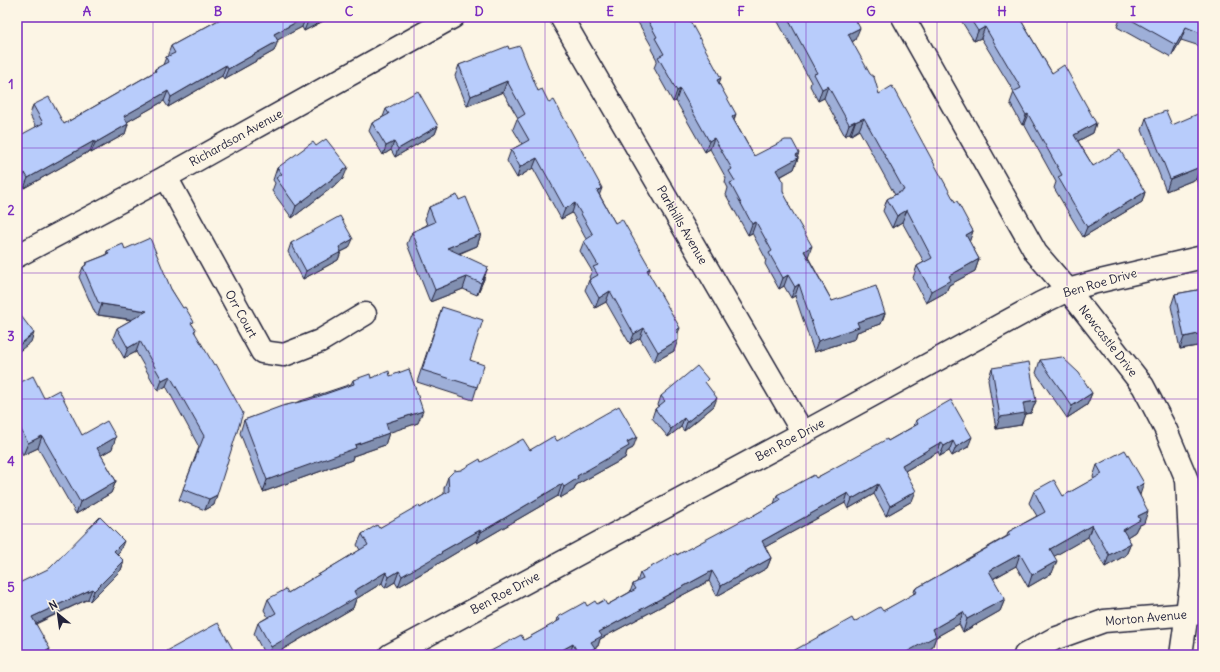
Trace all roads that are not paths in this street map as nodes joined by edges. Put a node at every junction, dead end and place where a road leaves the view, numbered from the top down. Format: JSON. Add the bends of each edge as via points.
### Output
{"nodes":[{"id":1,"x":453,"y":17,"type":"edge"},
{"id":2,"x":561,"y":17,"type":"edge"},
{"id":3,"x":903,"y":17,"type":"edge"},
{"id":4,"x":166,"y":177,"type":"junction"},
{"id":5,"x":17,"y":256,"type":"edge"},
{"id":6,"x":1203,"y":257,"type":"edge"},
{"id":7,"x":1068,"y":290,"type":"junction"},
{"id":8,"x":365,"y":314,"type":"dead end"},
{"id":9,"x":803,"y":433,"type":"junction"},
{"id":10,"x":1195,"y":614,"type":"edge"},
{"id":11,"x":390,"y":655,"type":"edge"},
{"id":12,"x":1024,"y":655,"type":"edge"},
{"id":13,"x":1181,"y":655,"type":"edge"}],
"edges":[{"from":1,"to":4,"type":"street","name":"Richardson Avenue"},
{"from":2,"to":9,"type":"street","name":"Parkhills Avenue"},
{"from":3,"to":7,"type":"street","name":"Newcastle Drive","via":[[1036,253]]},
{"from":4,"to":5,"type":"street","name":"Richardson Avenue"},
{"from":4,"to":8,"type":"street","name":"Orr Court","via":[[262,352],[284,355],[320,341]]},
{"from":6,"to":7,"type":"street","name":"Ben Roe Drive"},
{"from":7,"to":9,"type":"street","name":"Ben Roe Drive"},
{"from":7,"to":10,"type":"street","name":"Newcastle Drive","via":[[1143,386],[1166,430],[1187,480]]},
{"from":9,"to":11,"type":"street","name":"Ben Roe Drive"},
{"from":10,"to":12,"type":"street","name":"Morton Avenue","via":[[1104,621],[1054,639]]},
{"from":10,"to":13,"type":"street","name":"Newcastle Drive"}]}
